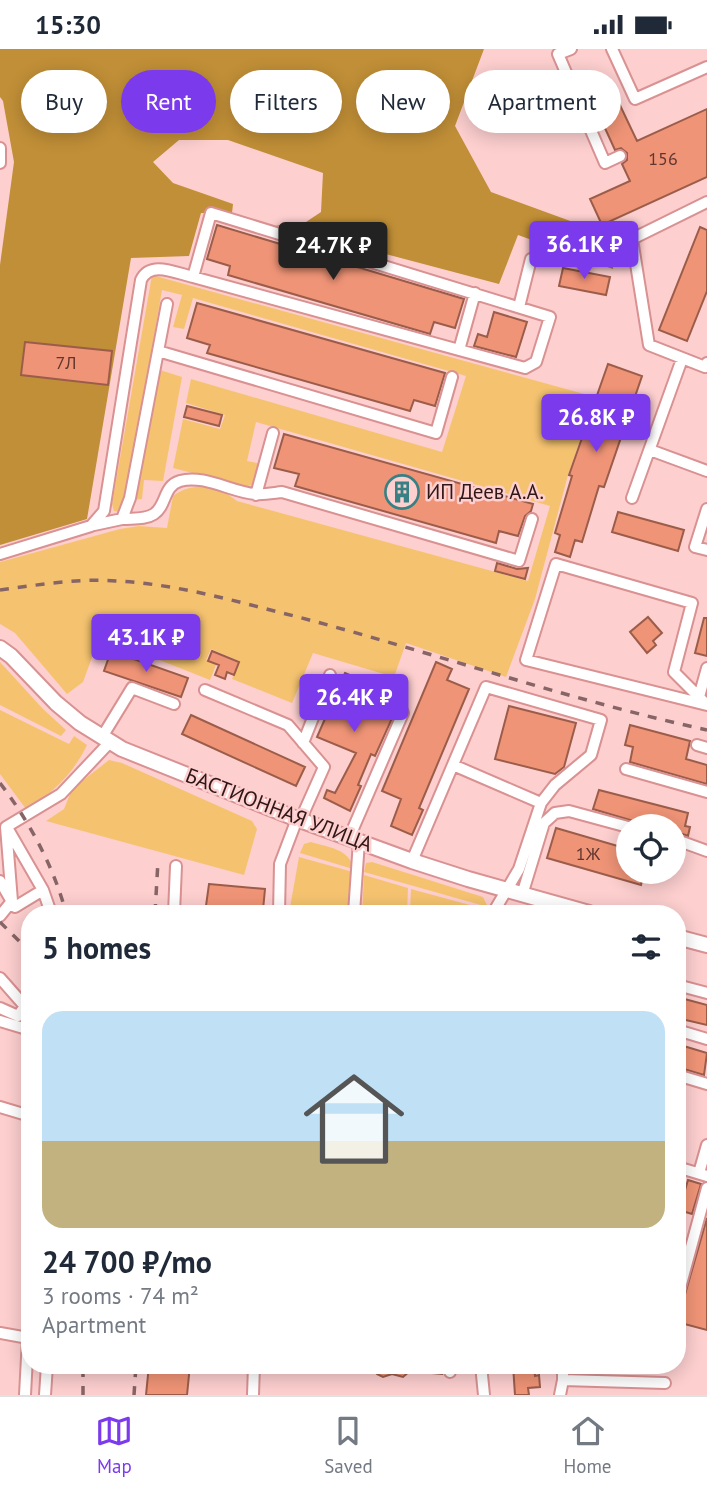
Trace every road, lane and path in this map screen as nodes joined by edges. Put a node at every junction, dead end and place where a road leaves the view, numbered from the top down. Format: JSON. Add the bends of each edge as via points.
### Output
{"nodes":[{"id":1,"x":571,"y":49,"type":"edge"},
{"id":2,"x":612,"y":49,"type":"edge"},
{"id":3,"x":707,"y":67,"type":"edge"},
{"id":4,"x":0,"y":148,"type":"edge"},
{"id":5,"x":621,"y":156,"type":"dead end"},
{"id":6,"x":0,"y":163,"type":"edge"},
{"id":7,"x":707,"y":202,"type":"edge"},
{"id":8,"x":531,"y":259,"type":"dead end"},
{"id":9,"x":193,"y":277,"type":"junction"},
{"id":10,"x":475,"y":293,"type":"junction"},
{"id":11,"x":167,"y":304,"type":"dead end"},
{"id":12,"x":519,"y":307,"type":"junction"},
{"id":13,"x":459,"y":350,"type":"junction"},
{"id":14,"x":158,"y":351,"type":"junction"},
{"id":15,"x":682,"y":359,"type":"junction"},
{"id":16,"x":707,"y":363,"type":"edge"},
{"id":17,"x":452,"y":377,"type":"dead end"},
{"id":18,"x":273,"y":433,"type":"dead end"},
{"id":19,"x":650,"y":450,"type":"junction"},
{"id":20,"x":707,"y":471,"type":"edge"},
{"id":21,"x":256,"y":495,"type":"junction"},
{"id":22,"x":632,"y":498,"type":"dead end"},
{"id":23,"x":707,"y":509,"type":"edge"},
{"id":24,"x":122,"y":519,"type":"junction"},
{"id":25,"x":532,"y":519,"type":"dead end"},
{"id":26,"x":91,"y":526,"type":"junction"},
{"id":27,"x":707,"y":550,"type":"edge"},
{"id":28,"x":0,"y":554,"type":"edge"},
{"id":29,"x":0,"y":648,"type":"edge"},
{"id":30,"x":707,"y":668,"type":"edge"},
{"id":31,"x":330,"y":675,"type":"dead end"},
{"id":32,"x":205,"y":690,"type":"dead end"},
{"id":33,"x":394,"y":692,"type":"dead end"},
{"id":34,"x":704,"y":702,"type":"edge"},
{"id":35,"x":174,"y":704,"type":"dead end"},
{"id":36,"x":106,"y":740,"type":"junction"},
{"id":37,"x":303,"y":743,"type":"junction"},
{"id":38,"x":453,"y":765,"type":"junction"},
{"id":39,"x":626,"y":769,"type":"dead end"},
{"id":40,"x":707,"y":792,"type":"edge"},
{"id":41,"x":541,"y":803,"type":"junction"},
{"id":42,"x":299,"y":820,"type":"junction"},
{"id":43,"x":616,"y":824,"type":"edge"},
{"id":44,"x":3,"y":829,"type":"edge"},
{"id":45,"x":354,"y":839,"type":"junction"},
{"id":46,"x":686,"y":843,"type":"edge"},
{"id":47,"x":707,"y":851,"type":"edge"},
{"id":48,"x":412,"y":861,"type":"junction"},
{"id":49,"x":176,"y":866,"type":"dead end"},
{"id":50,"x":0,"y":881,"type":"edge"},
{"id":51,"x":43,"y":890,"type":"junction"},
{"id":52,"x":507,"y":890,"type":"junction"},
{"id":53,"x":522,"y":895,"type":"junction"},
{"id":54,"x":12,"y":901,"type":"junction"},
{"id":55,"x":48,"y":905,"type":"edge"},
{"id":56,"x":174,"y":905,"type":"edge"},
{"id":57,"x":279,"y":905,"type":"edge"},
{"id":58,"x":354,"y":905,"type":"edge"},
{"id":59,"x":498,"y":905,"type":"edge"},
{"id":60,"x":559,"y":905,"type":"edge"},
{"id":61,"x":0,"y":916,"type":"edge"},
{"id":62,"x":686,"y":939,"type":"edge"},
{"id":63,"x":707,"y":945,"type":"edge"},
{"id":64,"x":0,"y":978,"type":"edge"},
{"id":65,"x":686,"y":987,"type":"edge"},
{"id":66,"x":707,"y":993,"type":"edge"},
{"id":67,"x":21,"y":1002,"type":"edge"},
{"id":68,"x":0,"y":1008,"type":"edge"},
{"id":69,"x":21,"y":1014,"type":"edge"},
{"id":70,"x":0,"y":1021,"type":"edge"},
{"id":71,"x":21,"y":1027,"type":"edge"},
{"id":72,"x":686,"y":1033,"type":"edge"},
{"id":73,"x":707,"y":1039,"type":"edge"},
{"id":74,"x":686,"y":1078,"type":"edge"},
{"id":75,"x":707,"y":1084,"type":"edge"},
{"id":76,"x":0,"y":1107,"type":"edge"},
{"id":77,"x":21,"y":1113,"type":"edge"},
{"id":78,"x":707,"y":1145,"type":"edge"},
{"id":79,"x":686,"y":1170,"type":"edge"},
{"id":80,"x":703,"y":1175,"type":"edge"},
{"id":81,"x":707,"y":1188,"type":"edge"},
{"id":82,"x":686,"y":1266,"type":"edge"},
{"id":83,"x":0,"y":1333,"type":"edge"},
{"id":84,"x":21,"y":1337,"type":"edge"},
{"id":85,"x":26,"y":1374,"type":"edge"},
{"id":86,"x":47,"y":1374,"type":"edge"},
{"id":87,"x":254,"y":1374,"type":"edge"},
{"id":88,"x":482,"y":1374,"type":"edge"},
{"id":89,"x":563,"y":1374,"type":"edge"},
{"id":90,"x":563,"y":1380,"type":"junction"},
{"id":91,"x":664,"y":1383,"type":"dead end"},
{"id":92,"x":25,"y":1395,"type":"edge"},
{"id":93,"x":46,"y":1395,"type":"edge"},
{"id":94,"x":253,"y":1395,"type":"edge"},
{"id":95,"x":484,"y":1395,"type":"edge"},
{"id":96,"x":560,"y":1395,"type":"edge"}],
"edges":[{"from":1,"to":5,"type":"street","via":[[558,54],[605,163]]},
{"from":2,"to":3,"type":"street","via":[[635,99]]},
{"from":4,"to":6,"type":"street"},
{"from":7,"to":15,"type":"street","via":[[632,239],[649,345]]},
{"from":8,"to":12,"type":"street"},
{"from":9,"to":10,"type":"street","via":[[211,213]]},
{"from":9,"to":13,"type":"street"},
{"from":9,"to":26,"type":"street","via":[[154,268],[141,280],[107,503]]},
{"from":10,"to":12,"type":"street"},
{"from":10,"to":13,"type":"street"},
{"from":11,"to":14,"type":"street"},
{"from":12,"to":13,"type":"street","via":[[551,317],[536,362],[525,368]]},
{"from":14,"to":17,"type":"street","via":[[436,433]]},
{"from":14,"to":24,"type":"street"},
{"from":15,"to":16,"type":"street","via":[[705,367]]},
{"from":15,"to":19,"type":"street"},
{"from":18,"to":21,"type":"street"},
{"from":19,"to":20,"type":"street"},
{"from":19,"to":22,"type":"street"},
{"from":21,"to":24,"type":"street","via":[[200,481],[180,481],[168,488],[154,514]]},
{"from":21,"to":25,"type":"street","via":[[282,492],[519,561]]},
{"from":23,"to":27,"type":"street","via":[[695,547]]},
{"from":24,"to":26,"type":"street"},
{"from":26,"to":28,"type":"street"},
{"from":29,"to":36,"type":"main road","name":"БАСТИОННАЯ УЛИЦА","via":[[56,703]]},
{"from":30,"to":34,"type":"street"},
{"from":31,"to":37,"type":"street"},
{"from":32,"to":37,"type":"street","via":[[288,725]]},
{"from":33,"to":45,"type":"street","via":[[403,713]]},
{"from":34,"to":34,"type":"street","via":[[526,660],[556,564],[692,603],[674,671]]},
{"from":35,"to":36,"type":"street","via":[[132,688]]},
{"from":36,"to":42,"type":"main road","name":"БАСТИОННАЯ УЛИЦА"},
{"from":36,"to":44,"type":"street","via":[[61,794]]},
{"from":37,"to":42,"type":"street","via":[[324,767]]},
{"from":38,"to":41,"type":"street"},
{"from":38,"to":41,"type":"street","via":[[486,687],[601,720],[591,755]]},
{"from":38,"to":48,"type":"street"},
{"from":39,"to":40,"type":"street"},
{"from":41,"to":52,"type":"street","via":[[519,869]]},
{"from":42,"to":45,"type":"main road","name":"БАСТИОННАЯ УЛИЦА"},
{"from":42,"to":57,"type":"street","via":[[280,864]]},
{"from":43,"to":53,"type":"street","via":[[569,811],[555,813],[544,823]]},
{"from":44,"to":51,"type":"street"},
{"from":44,"to":54,"type":"street"},
{"from":45,"to":48,"type":"main road","name":"БАСТИОННАЯ УЛИЦА"},
{"from":45,"to":58,"type":"street"},
{"from":46,"to":47,"type":"street"},
{"from":48,"to":52,"type":"main road","name":"БАСТИОННАЯ УЛИЦА"},
{"from":49,"to":56,"type":"street"},
{"from":50,"to":54,"type":"street"},
{"from":51,"to":54,"type":"street","via":[[15,907]]},
{"from":51,"to":55,"type":"street"},
{"from":52,"to":53,"type":"main road","name":"БАСТИОННАЯ УЛИЦА"},
{"from":52,"to":59,"type":"street"},
{"from":53,"to":60,"type":"main road","name":"БАСТИОННАЯ УЛИЦА"},
{"from":54,"to":61,"type":"street"},
{"from":62,"to":63,"type":"main road"},
{"from":64,"to":67,"type":"street"},
{"from":65,"to":66,"type":"street"},
{"from":68,"to":69,"type":"street"},
{"from":70,"to":71,"type":"street"},
{"from":72,"to":73,"type":"street"},
{"from":74,"to":75,"type":"street"},
{"from":76,"to":77,"type":"street"},
{"from":78,"to":80,"type":"street"},
{"from":79,"to":80,"type":"street"},
{"from":81,"to":82,"type":"street"},
{"from":83,"to":84,"type":"street"},
{"from":85,"to":92,"type":"street"},
{"from":86,"to":93,"type":"street"},
{"from":87,"to":94,"type":"street"},
{"from":88,"to":95,"type":"street"},
{"from":89,"to":90,"type":"street"},
{"from":90,"to":91,"type":"street"},
{"from":90,"to":96,"type":"street"}]}
